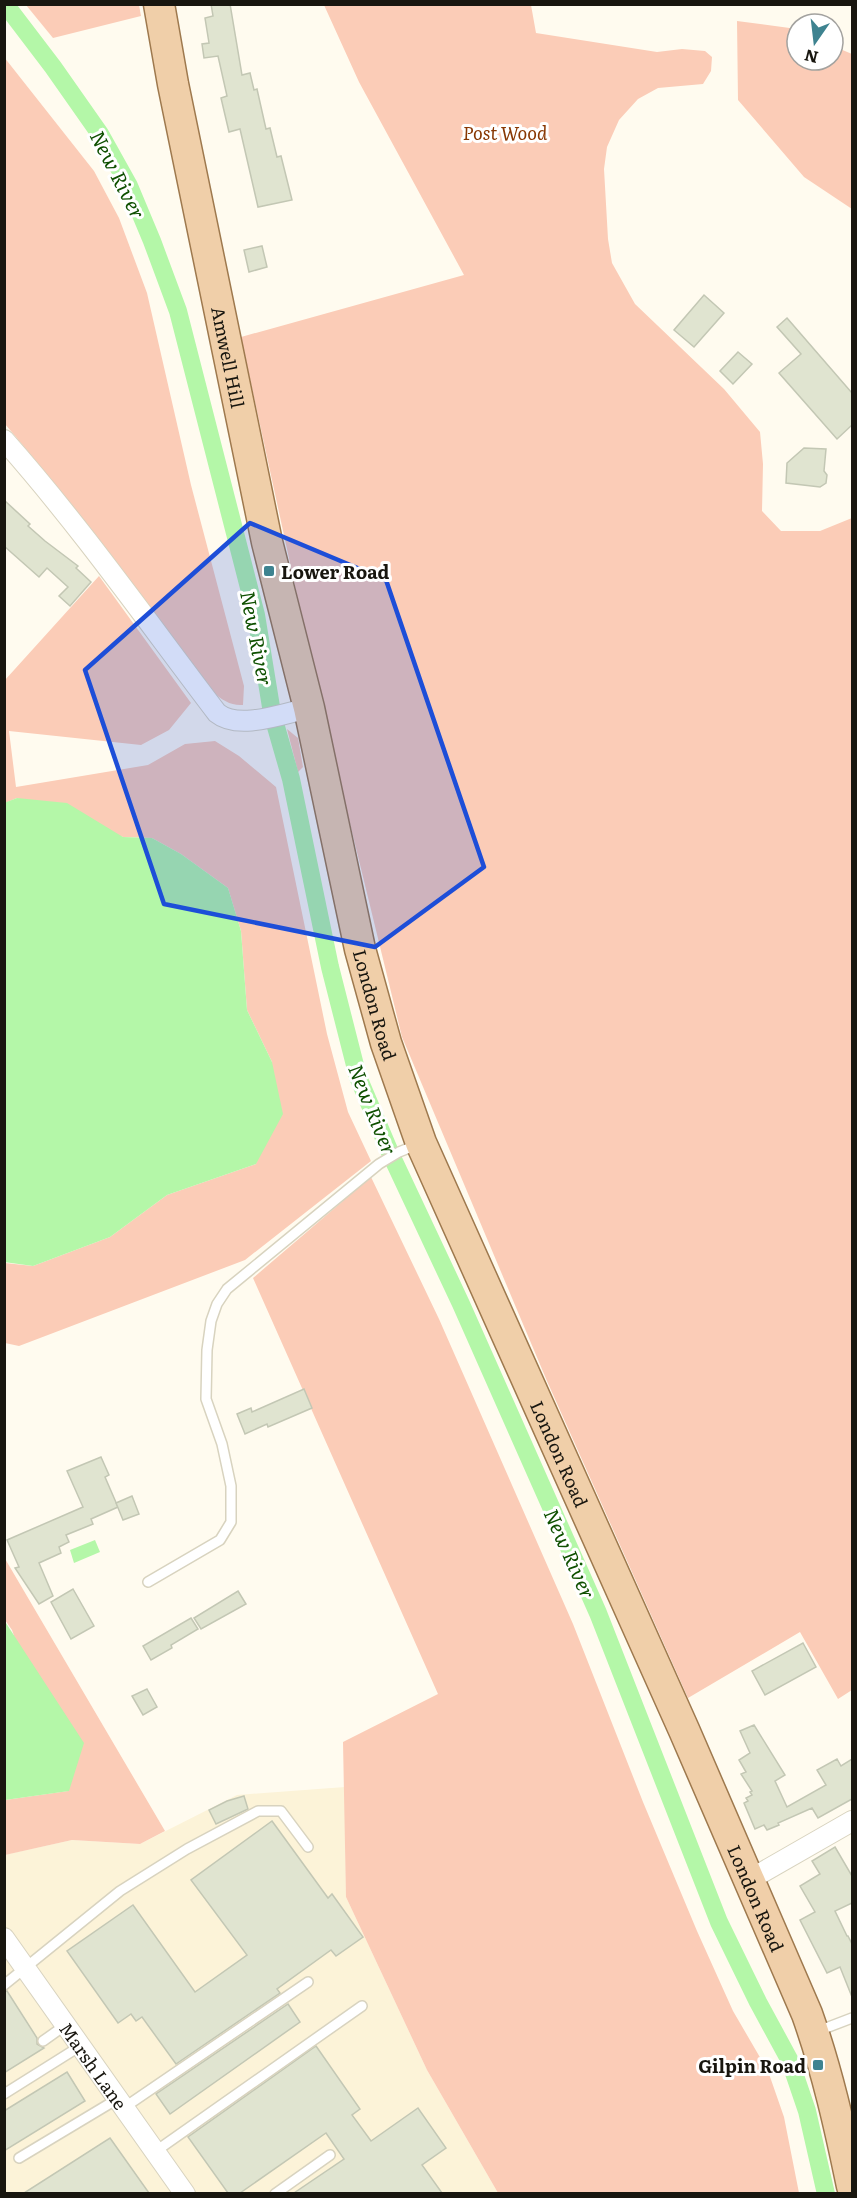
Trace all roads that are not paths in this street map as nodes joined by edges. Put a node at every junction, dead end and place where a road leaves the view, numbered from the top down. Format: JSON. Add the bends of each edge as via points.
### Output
{"nodes":[{"id":1,"x":159,"y":4,"type":"edge"},
{"id":2,"x":4,"y":440,"type":"edge"},
{"id":3,"x":296,"y":711,"type":"junction"},
{"id":4,"x":410,"y":1148,"type":"junction"},
{"id":5,"x":148,"y":1582,"type":"dead end"},
{"id":6,"x":852,"y":1821,"type":"edge"},
{"id":7,"x":308,"y":1847,"type":"dead end"},
{"id":8,"x":749,"y":1880,"type":"junction"},
{"id":9,"x":4,"y":1938,"type":"edge"},
{"id":10,"x":27,"y":1968,"type":"junction"},
{"id":11,"x":308,"y":1982,"type":"dead end"},
{"id":12,"x":4,"y":1985,"type":"edge"},
{"id":13,"x":362,"y":2006,"type":"dead end"},
{"id":14,"x":852,"y":2018,"type":"edge"},
{"id":15,"x":67,"y":2024,"type":"junction"},
{"id":16,"x":814,"y":2033,"type":"junction"},
{"id":17,"x":43,"y":2041,"type":"dead end"},
{"id":18,"x":82,"y":2045,"type":"junction"},
{"id":19,"x":4,"y":2094,"type":"edge"},
{"id":20,"x":122,"y":2102,"type":"junction"},
{"id":21,"x":156,"y":2151,"type":"junction"},
{"id":22,"x":330,"y":2155,"type":"dead end"},
{"id":23,"x":19,"y":2158,"type":"dead end"},
{"id":24,"x":852,"y":2186,"type":"edge"},
{"id":25,"x":178,"y":2191,"type":"edge"},
{"id":26,"x":275,"y":2193,"type":"edge"}],
"edges":[{"from":1,"to":3,"type":"main road","name":"Amwell Hill","via":[[267,542]]},
{"from":2,"to":3,"type":"street","via":[[93,546],[217,713],[235,721]]},
{"from":3,"to":4,"type":"main road","name":"London Road","via":[[386,1043]]},
{"from":4,"to":5,"type":"lane","via":[[385,1161],[227,1289],[217,1304],[207,1350],[206,1399],[222,1443],[231,1486],[231,1522],[220,1540]]},
{"from":4,"to":8,"type":"main road","name":"London Road"},
{"from":6,"to":8,"type":"street"},
{"from":7,"to":10,"type":"lane","via":[[281,1812],[258,1811],[120,1891]]},
{"from":8,"to":16,"type":"main road","name":"London Road"},
{"from":9,"to":10,"type":"street","name":"Marsh Lane"},
{"from":10,"to":12,"type":"lane"},
{"from":10,"to":15,"type":"street","name":"Marsh Lane"},
{"from":11,"to":20,"type":"lane"},
{"from":13,"to":21,"type":"lane"},
{"from":14,"to":16,"type":"lane"},
{"from":15,"to":17,"type":"lane"},
{"from":15,"to":18,"type":"street","name":"Marsh Lane"},
{"from":16,"to":24,"type":"main road","name":"London Road","via":[[840,2114]]},
{"from":18,"to":19,"type":"lane"},
{"from":18,"to":20,"type":"street","name":"Marsh Lane"},
{"from":20,"to":21,"type":"street","name":"Marsh Lane"},
{"from":20,"to":23,"type":"lane"},
{"from":21,"to":25,"type":"street","name":"Marsh Lane"},
{"from":22,"to":26,"type":"lane"}]}
